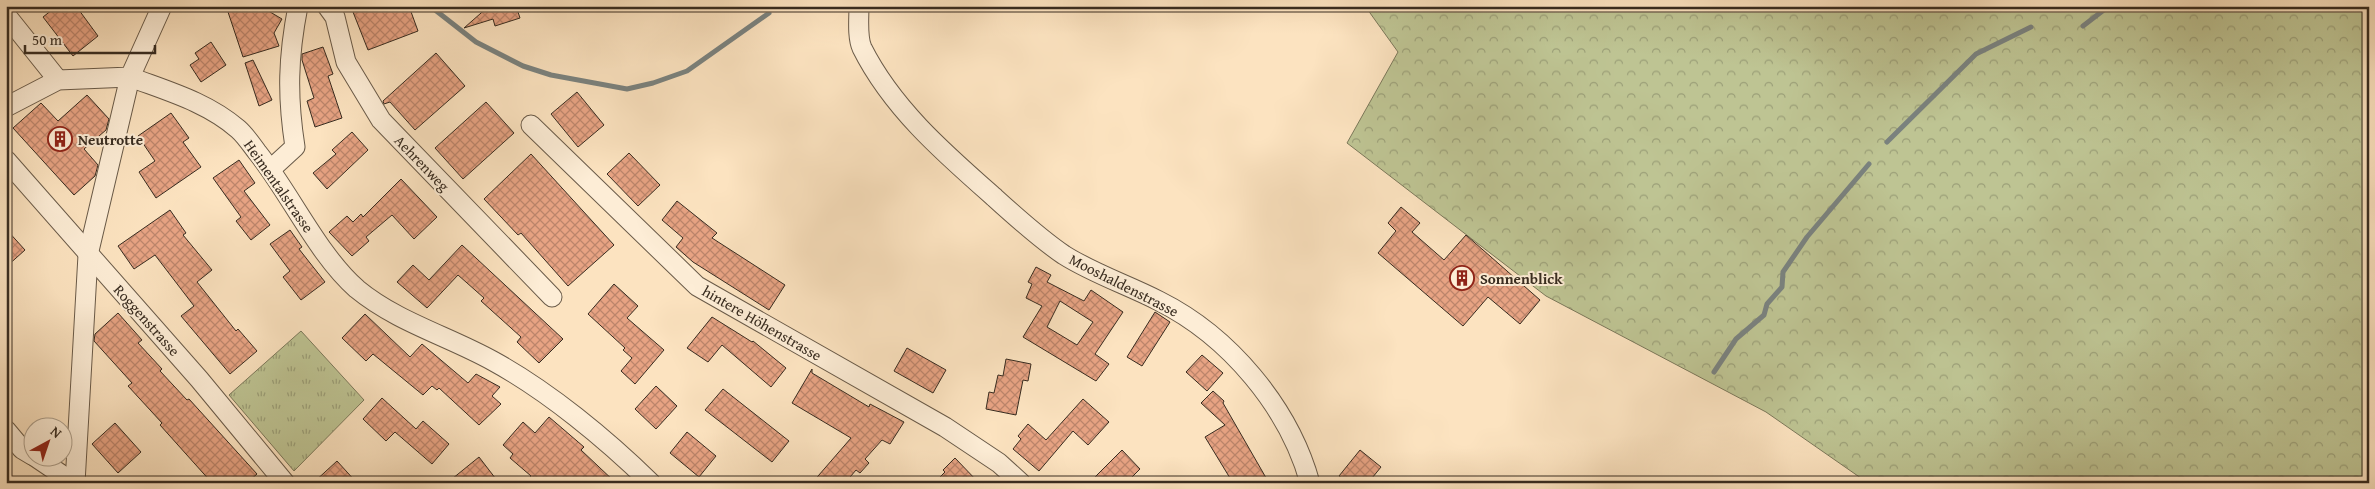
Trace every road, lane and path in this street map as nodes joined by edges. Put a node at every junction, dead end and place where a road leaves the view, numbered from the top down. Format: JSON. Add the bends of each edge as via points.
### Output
{"nodes":[{"id":1,"x":162,"y":6,"type":"edge"},
{"id":2,"x":298,"y":6,"type":"edge"},
{"id":3,"x":327,"y":6,"type":"edge"},
{"id":4,"x":859,"y":6,"type":"edge"},
{"id":5,"x":6,"y":15,"type":"edge"},
{"id":6,"x":130,"y":77,"type":"junction"},
{"id":7,"x":58,"y":80,"type":"junction"},
{"id":8,"x":6,"y":107,"type":"edge"},
{"id":9,"x":531,"y":125,"type":"dead end"},
{"id":10,"x":6,"y":160,"type":"edge"},
{"id":11,"x":271,"y":169,"type":"junction"},
{"id":12,"x":88,"y":255,"type":"junction"},
{"id":13,"x":552,"y":297,"type":"dead end"},
{"id":14,"x":6,"y":430,"type":"edge"},
{"id":15,"x":22,"y":448,"type":"edge"},
{"id":16,"x":49,"y":466,"type":"edge"},
{"id":17,"x":75,"y":483,"type":"edge"},
{"id":18,"x":285,"y":483,"type":"edge"},
{"id":19,"x":651,"y":483,"type":"edge"},
{"id":20,"x":1021,"y":483,"type":"edge"},
{"id":21,"x":1310,"y":483,"type":"edge"}],
"edges":[{"from":1,"to":6,"type":"street"},
{"from":2,"to":11,"type":"street","via":[[289,70],[289,107],[295,147]]},
{"from":3,"to":13,"type":"street","name":"Aehrenweg","via":[[335,17],[346,62],[381,120]]},
{"from":4,"to":21,"type":"street","name":"Mooshaldenstrasse","via":[[861,46],[896,101],[942,152],[1063,254],[1104,277],[1160,301],[1198,325],[1232,354],[1266,392],[1291,435]]},
{"from":5,"to":7,"type":"street"},
{"from":6,"to":7,"type":"street"},
{"from":6,"to":11,"type":"street","name":"Heimentalstrasse","via":[[198,102],[220,115],[239,130]]},
{"from":6,"to":12,"type":"street"},
{"from":7,"to":8,"type":"street"},
{"from":9,"to":20,"type":"street","name":"hintere Höhenstrasse","via":[[697,286],[945,427],[999,462]]},
{"from":10,"to":12,"type":"street","name":"Roggenstrasse"},
{"from":11,"to":19,"type":"street","name":"Heimentalstrasse","via":[[326,253],[356,288],[392,313],[494,361],[538,389],[616,450]]},
{"from":12,"to":17,"type":"street"},
{"from":12,"to":18,"type":"street","name":"Roggenstrasse","via":[[199,379]]},
{"from":14,"to":15,"type":"street"},
{"from":16,"to":17,"type":"street"}]}
